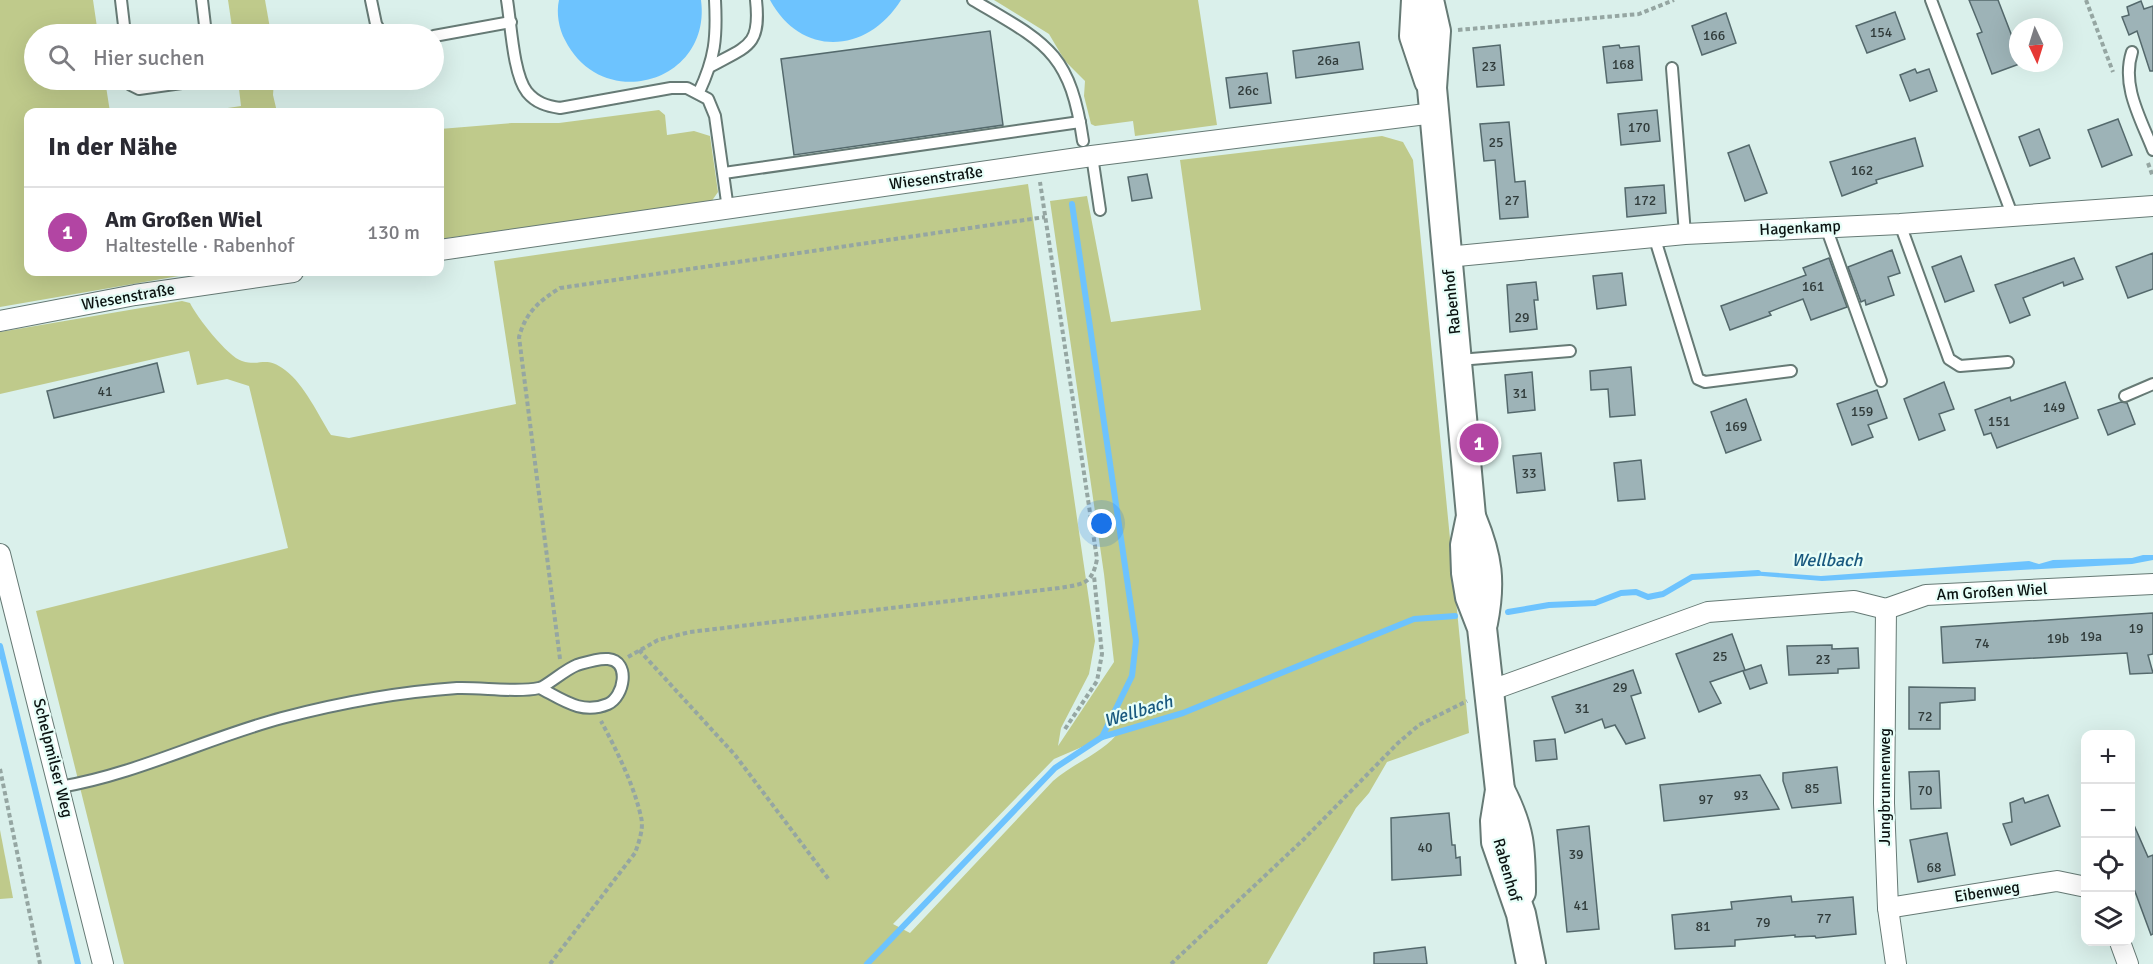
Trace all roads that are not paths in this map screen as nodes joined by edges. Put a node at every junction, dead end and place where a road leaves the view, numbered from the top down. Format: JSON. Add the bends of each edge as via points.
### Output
{"nodes":[{"id":1,"x":121,"y":0,"type":"edge"},
{"id":2,"x":202,"y":0,"type":"edge"},
{"id":3,"x":371,"y":0,"type":"edge"},
{"id":4,"x":507,"y":0,"type":"edge"},
{"id":5,"x":715,"y":0,"type":"edge"},
{"id":6,"x":756,"y":0,"type":"edge"},
{"id":7,"x":973,"y":0,"type":"edge"},
{"id":8,"x":1416,"y":0,"type":"edge"},
{"id":9,"x":1429,"y":0,"type":"edge"},
{"id":10,"x":1932,"y":0,"type":"edge"},
{"id":11,"x":511,"y":22,"type":"junction"},
{"id":12,"x":124,"y":24,"type":"edge"},
{"id":13,"x":205,"y":24,"type":"edge"},
{"id":14,"x":376,"y":24,"type":"edge"},
{"id":15,"x":444,"y":34,"type":"edge"},
{"id":16,"x":2132,"y":52,"type":"dead end"},
{"id":17,"x":711,"y":66,"type":"junction"},
{"id":18,"x":1672,"y":68,"type":"dead end"},
{"id":19,"x":699,"y":92,"type":"junction"},
{"id":20,"x":1433,"y":101,"type":"junction"},
{"id":21,"x":1080,"y":122,"type":"junction"},
{"id":22,"x":1087,"y":149,"type":"junction"},
{"id":23,"x":2153,"y":150,"type":"edge"},
{"id":24,"x":724,"y":173,"type":"junction"},
{"id":25,"x":728,"y":209,"type":"junction"},
{"id":26,"x":1100,"y":210,"type":"dead end"},
{"id":27,"x":2152,"y":211,"type":"edge"},
{"id":28,"x":2013,"y":217,"type":"junction"},
{"id":29,"x":1900,"y":224,"type":"junction"},
{"id":30,"x":1827,"y":227,"type":"junction"},
{"id":31,"x":1685,"y":234,"type":"junction"},
{"id":32,"x":1654,"y":236,"type":"junction"},
{"id":33,"x":444,"y":249,"type":"edge"},
{"id":34,"x":1447,"y":257,"type":"junction"},
{"id":35,"x":266,"y":276,"type":"edge"},
{"id":36,"x":0,"y":321,"type":"edge"},
{"id":37,"x":1570,"y":351,"type":"dead end"},
{"id":38,"x":1457,"y":360,"type":"junction"},
{"id":39,"x":2008,"y":362,"type":"dead end"},
{"id":40,"x":1791,"y":371,"type":"dead end"},
{"id":41,"x":1881,"y":381,"type":"dead end"},
{"id":42,"x":2153,"y":384,"type":"edge"},
{"id":43,"x":2125,"y":396,"type":"dead end"},
{"id":44,"x":0,"y":554,"type":"edge"},
{"id":45,"x":2153,"y":584,"type":"edge"},
{"id":46,"x":1886,"y":609,"type":"junction"},
{"id":47,"x":540,"y":688,"type":"junction"},
{"id":48,"x":1489,"y":692,"type":"junction"},
{"id":49,"x":60,"y":787,"type":"junction"},
{"id":50,"x":2081,"y":886,"type":"edge"},
{"id":51,"x":1888,"y":908,"type":"junction"},
{"id":52,"x":2121,"y":946,"type":"edge"},
{"id":53,"x":103,"y":964,"type":"edge"},
{"id":54,"x":1531,"y":964,"type":"edge"},
{"id":55,"x":1896,"y":964,"type":"edge"},
{"id":56,"x":2128,"y":964,"type":"edge"}],
"edges":[{"from":1,"to":12,"type":"lane"},
{"from":2,"to":13,"type":"lane"},
{"from":3,"to":14,"type":"lane"},
{"from":4,"to":11,"type":"lane"},
{"from":5,"to":17,"type":"lane","via":[[717,39]]},
{"from":6,"to":17,"type":"lane","via":[[756,33],[746,47]]},
{"from":7,"to":21,"type":"lane","via":[[1028,32],[1055,56],[1075,99]]},
{"from":8,"to":20,"type":"street","name":"Rabenhof","via":[[1414,36]]},
{"from":9,"to":20,"type":"street","name":"Rabenhof","via":[[1436,32]]},
{"from":10,"to":28,"type":"lane"},
{"from":11,"to":15,"type":"lane"},
{"from":11,"to":19,"type":"lane","via":[[520,78],[526,91],[546,106],[560,108],[671,88]]},
{"from":16,"to":23,"type":"lane","via":[[2129,88]]},
{"from":17,"to":19,"type":"lane"},
{"from":18,"to":31,"type":"lane"},
{"from":19,"to":24,"type":"lane","via":[[713,110]]},
{"from":20,"to":22,"type":"street","name":"Wiesenstraße"},
{"from":20,"to":34,"type":"street","name":"Rabenhof"},
{"from":21,"to":22,"type":"lane"},
{"from":21,"to":24,"type":"lane"},
{"from":22,"to":25,"type":"street","name":"Wiesenstraße","via":[[1037,164]]},
{"from":22,"to":26,"type":"lane"},
{"from":24,"to":25,"type":"lane"},
{"from":25,"to":33,"type":"street","name":"Wiesenstraße"},
{"from":27,"to":28,"type":"street","name":"Hagenkamp"},
{"from":28,"to":29,"type":"street","name":"Hagenkamp"},
{"from":29,"to":30,"type":"street","name":"Hagenkamp"},
{"from":29,"to":39,"type":"lane","via":[[1949,359],[1960,366]]},
{"from":30,"to":31,"type":"street","name":"Hagenkamp"},
{"from":30,"to":41,"type":"lane"},
{"from":31,"to":32,"type":"street","name":"Hagenkamp"},
{"from":32,"to":34,"type":"street","name":"Hagenkamp"},
{"from":32,"to":40,"type":"lane","via":[[1698,379],[1705,382]]},
{"from":34,"to":38,"type":"street","name":"Rabenhof"},
{"from":35,"to":36,"type":"street","name":"Wiesenstraße","via":[[123,297]]},
{"from":37,"to":38,"type":"lane"},
{"from":38,"to":48,"type":"street","name":"Rabenhof","via":[[1471,516],[1465,545],[1466,573],[1482,628]]},
{"from":42,"to":43,"type":"lane"},
{"from":44,"to":49,"type":"street","name":"Schelpmilser Weg"},
{"from":45,"to":46,"type":"street","name":"Am Großen Wiel","via":[[1926,595]]},
{"from":46,"to":48,"type":"street","via":[[1854,601],[1708,612]]},
{"from":46,"to":51,"type":"street","name":"Jungbrunnenweg","via":[[1884,803]]},
{"from":47,"to":47,"type":"lane","via":[[561,671],[591,660],[609,658],[623,672],[620,693],[612,702],[595,709],[576,706]]},
{"from":47,"to":49,"type":"lane","via":[[420,691],[351,703],[281,718],[94,782]]},
{"from":48,"to":54,"type":"street","name":"Rabenhof","via":[[1500,790],[1496,842],[1521,914]]},
{"from":49,"to":53,"type":"street","name":"Schelpmilser Weg"},
{"from":50,"to":51,"type":"street","name":"Eibenweg","via":[[2057,881]]},
{"from":51,"to":55,"type":"street","name":"Jungbrunnenweg"},
{"from":52,"to":56,"type":"street"}]}
